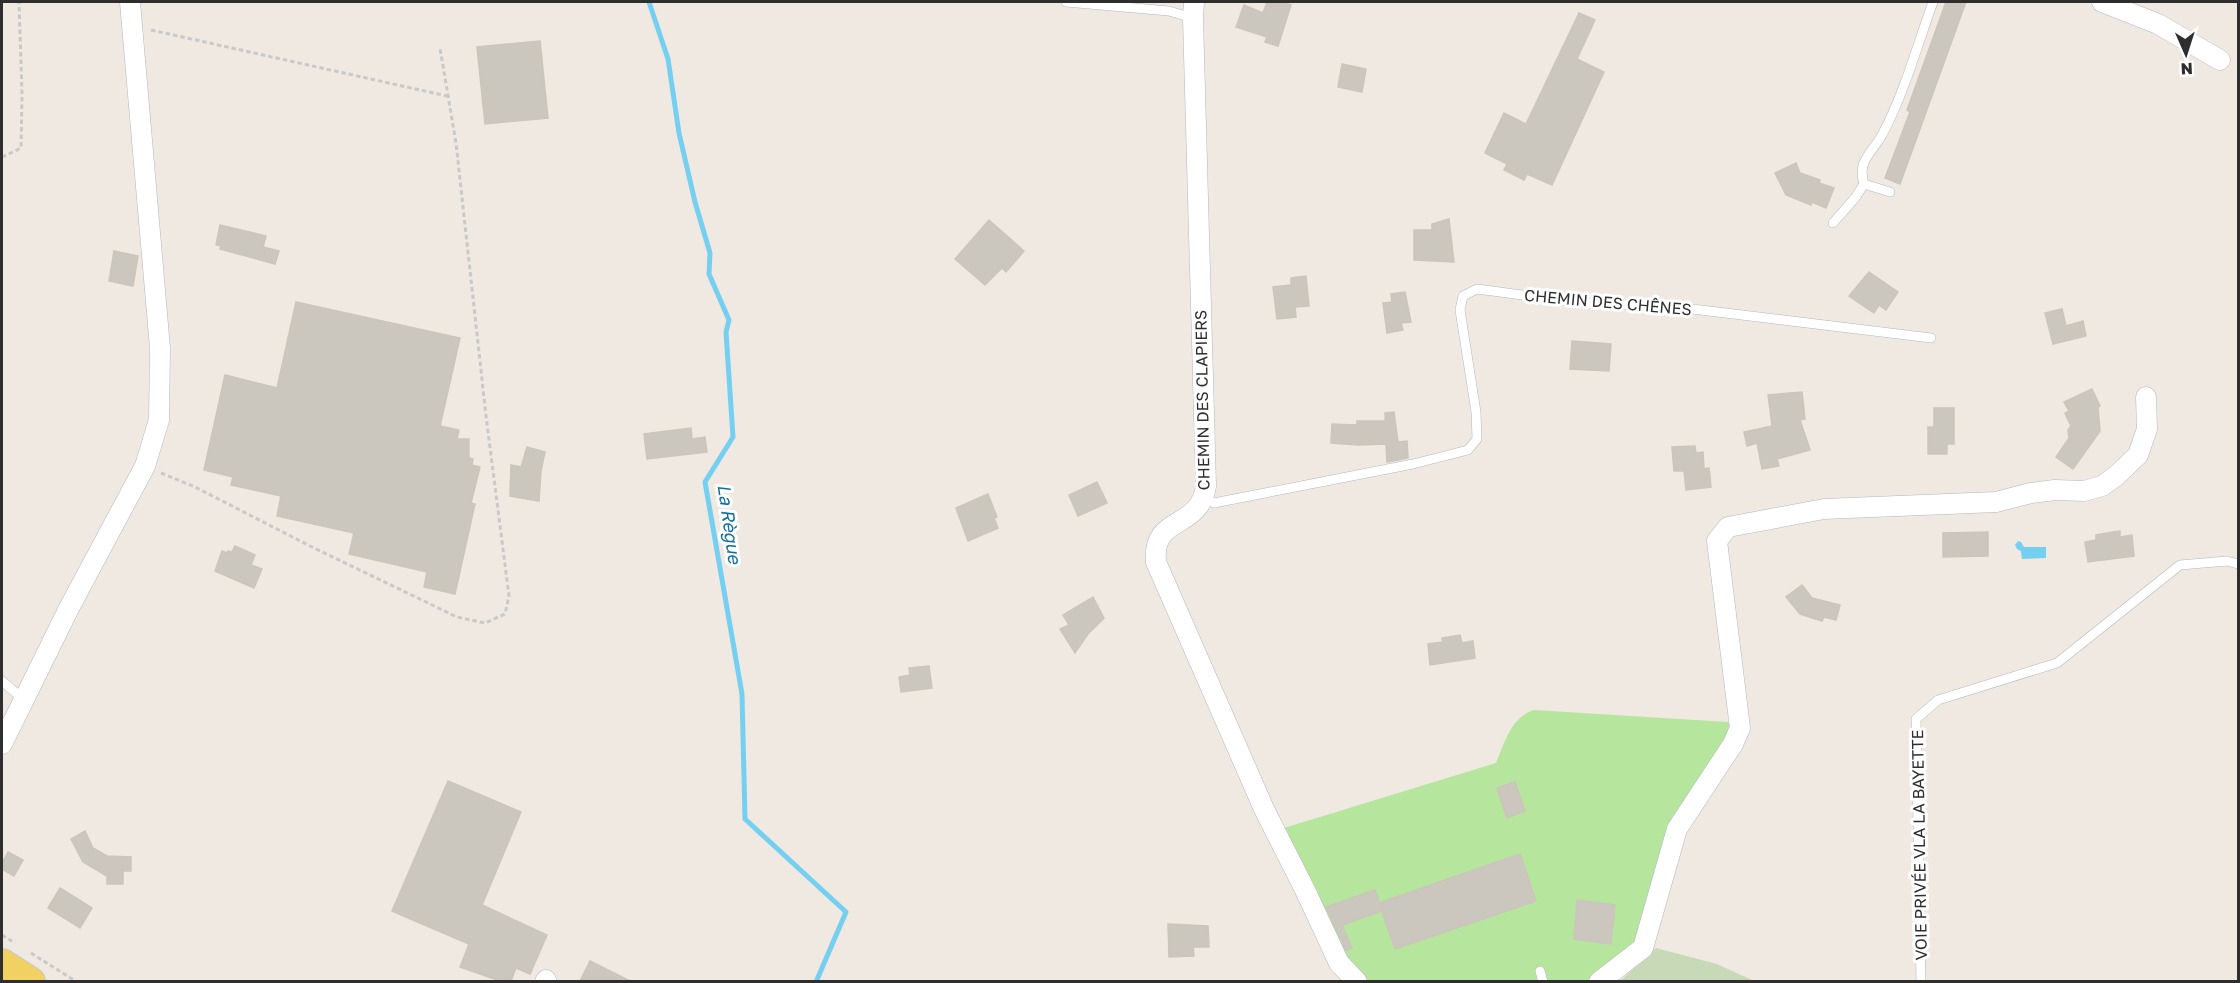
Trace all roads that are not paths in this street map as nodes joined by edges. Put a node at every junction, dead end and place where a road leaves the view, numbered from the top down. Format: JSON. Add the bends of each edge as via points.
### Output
{"nodes":[{"id":1,"x":130,"y":2,"type":"edge"},
{"id":2,"x":1066,"y":2,"type":"edge"},
{"id":3,"x":1933,"y":2,"type":"edge"},
{"id":4,"x":2102,"y":2,"type":"edge"},
{"id":5,"x":1193,"y":10,"type":"edge"},
{"id":6,"x":2220,"y":60,"type":"dead end"},
{"id":7,"x":1864,"y":184,"type":"junction"},
{"id":8,"x":1890,"y":192,"type":"dead end"},
{"id":9,"x":1833,"y":223,"type":"dead end"},
{"id":10,"x":1931,"y":338,"type":"dead end"},
{"id":11,"x":2146,"y":397,"type":"dead end"},
{"id":12,"x":1204,"y":498,"type":"junction"},
{"id":13,"x":2238,"y":564,"type":"edge"},
{"id":14,"x":2,"y":681,"type":"edge"},
{"id":15,"x":23,"y":699,"type":"junction"},
{"id":16,"x":2,"y":744,"type":"edge"},
{"id":17,"x":2,"y":964,"type":"edge"},
{"id":18,"x":1540,"y":971,"type":"dead end"},
{"id":19,"x":30,"y":981,"type":"edge"},
{"id":20,"x":1357,"y":981,"type":"edge"},
{"id":21,"x":1543,"y":981,"type":"edge"},
{"id":22,"x":1599,"y":981,"type":"edge"},
{"id":23,"x":1921,"y":981,"type":"edge"}],
"edges":[{"from":1,"to":15,"type":"street","via":[[160,348],[159,420],[145,466]]},
{"from":2,"to":5,"type":"lane"},
{"from":3,"to":7,"type":"lane","via":[[1891,116],[1863,161],[1860,173]]},
{"from":4,"to":6,"type":"street","via":[[2158,24]]},
{"from":5,"to":12,"type":"street","name":"CHEMIN DES CLAPIERS"},
{"from":7,"to":8,"type":"lane"},
{"from":7,"to":9,"type":"lane"},
{"from":10,"to":12,"type":"lane","name":"CHEMIN DES CHÊNES","via":[[1476,289],[1463,296],[1460,310],[1476,412],[1477,439],[1468,450],[1214,503]]},
{"from":11,"to":22,"type":"street","via":[[2146,429],[2138,455],[2116,476],[2093,489],[2031,493],[1996,502],[1824,509],[1728,527],[1717,541],[1740,728],[1677,829],[1643,948]]},
{"from":12,"to":20,"type":"street","name":"CHEMIN DES CLAPIERS","via":[[1199,508],[1160,536],[1156,562],[1264,809],[1339,963]]},
{"from":13,"to":23,"type":"lane","name":"VOIE PRIVÉE VLA LA BAYETTE","via":[[2227,561],[2180,565],[2057,663],[1938,700],[1916,719]]},
{"from":14,"to":15,"type":"lane"},
{"from":15,"to":16,"type":"street"},
{"from":17,"to":19,"type":"main road"},
{"from":18,"to":21,"type":"lane"}]}
